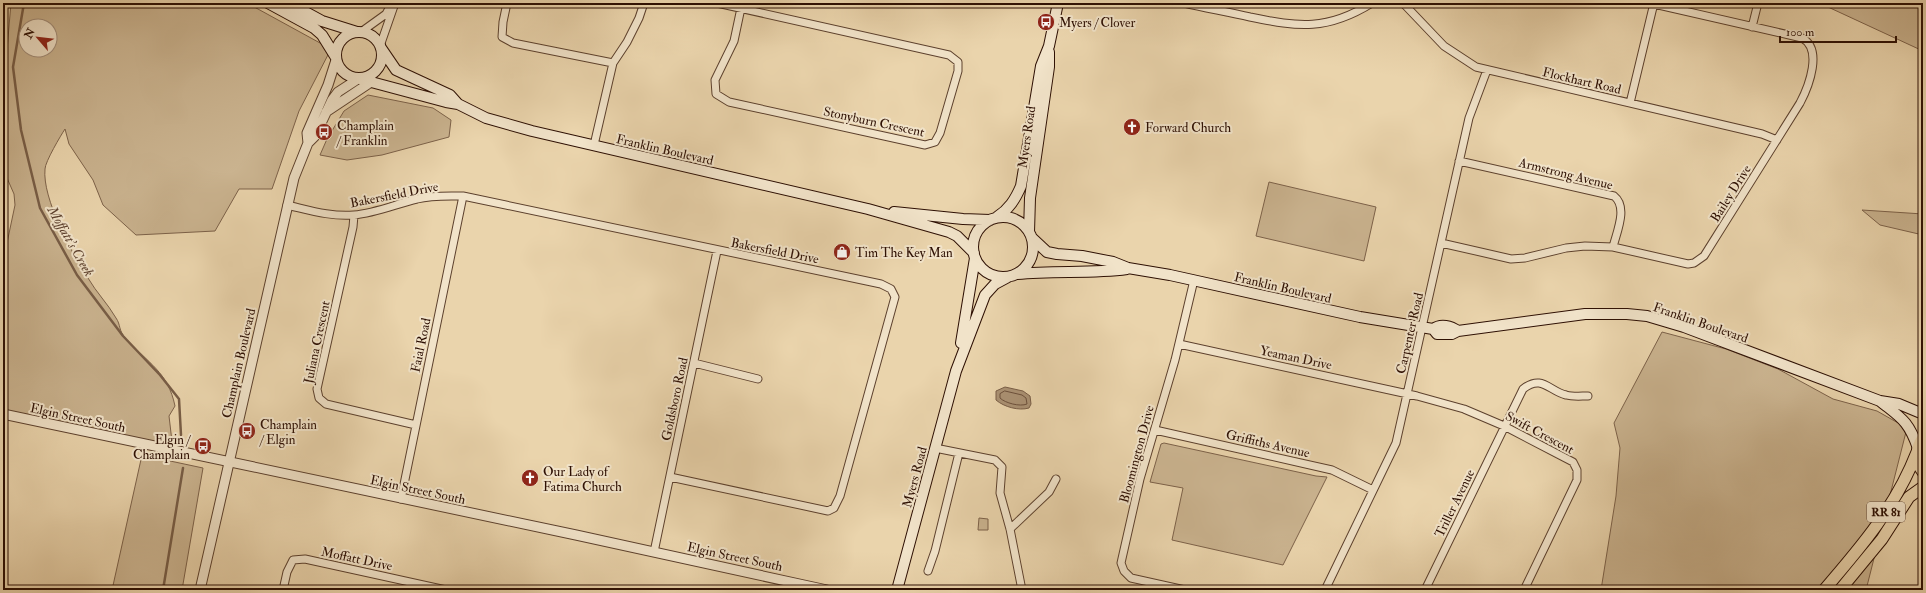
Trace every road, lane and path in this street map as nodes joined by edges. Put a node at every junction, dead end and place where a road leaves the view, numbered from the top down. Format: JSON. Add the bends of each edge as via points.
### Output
{"nodes":[{"id":1,"x":268,"y":3,"type":"edge"},
{"id":2,"x":289,"y":3,"type":"edge"},
{"id":3,"x":392,"y":3,"type":"edge"},
{"id":4,"x":395,"y":3,"type":"edge"},
{"id":5,"x":507,"y":3,"type":"edge"},
{"id":6,"x":644,"y":3,"type":"edge"},
{"id":7,"x":717,"y":3,"type":"edge"},
{"id":8,"x":1058,"y":3,"type":"edge"},
{"id":9,"x":1184,"y":3,"type":"edge"},
{"id":10,"x":1372,"y":3,"type":"edge"},
{"id":11,"x":1403,"y":3,"type":"edge"},
{"id":12,"x":1654,"y":3,"type":"edge"},
{"id":13,"x":1758,"y":3,"type":"edge"},
{"id":14,"x":741,"y":8,"type":"junction"},
{"id":15,"x":1752,"y":27,"type":"junction"},
{"id":16,"x":359,"y":32,"type":"junction"},
{"id":17,"x":1049,"y":46,"type":"junction"},
{"id":18,"x":381,"y":47,"type":"junction"},
{"id":19,"x":336,"y":58,"type":"junction"},
{"id":20,"x":613,"y":63,"type":"junction"},
{"id":21,"x":1487,"y":70,"type":"junction"},
{"id":22,"x":358,"y":79,"type":"junction"},
{"id":23,"x":371,"y":82,"type":"junction"},
{"id":24,"x":1630,"y":103,"type":"junction"},
{"id":25,"x":458,"y":104,"type":"junction"},
{"id":26,"x":326,"y":112,"type":"junction"},
{"id":27,"x":1777,"y":140,"type":"junction"},
{"id":28,"x":308,"y":143,"type":"junction"},
{"id":29,"x":594,"y":145,"type":"junction"},
{"id":30,"x":1459,"y":161,"type":"junction"},
{"id":31,"x":463,"y":196,"type":"junction"},
{"id":32,"x":287,"y":205,"type":"junction"},
{"id":33,"x":868,"y":209,"type":"junction"},
{"id":34,"x":354,"y":215,"type":"junction"},
{"id":35,"x":993,"y":219,"type":"junction"},
{"id":36,"x":1031,"y":235,"type":"junction"},
{"id":37,"x":1441,"y":243,"type":"junction"},
{"id":38,"x":1613,"y":247,"type":"junction"},
{"id":39,"x":717,"y":251,"type":"junction"},
{"id":40,"x":974,"y":256,"type":"junction"},
{"id":41,"x":1128,"y":268,"type":"junction"},
{"id":42,"x":1012,"y":275,"type":"junction"},
{"id":43,"x":1194,"y":280,"type":"junction"},
{"id":44,"x":1422,"y":327,"type":"junction"},
{"id":45,"x":1179,"y":344,"type":"junction"},
{"id":46,"x":694,"y":363,"type":"junction"},
{"id":47,"x":956,"y":371,"type":"junction"},
{"id":48,"x":758,"y":379,"type":"dead end"},
{"id":49,"x":1408,"y":394,"type":"junction"},
{"id":50,"x":1588,"y":396,"type":"dead end"},
{"id":51,"x":1880,"y":402,"type":"junction"},
{"id":52,"x":3,"y":414,"type":"edge"},
{"id":53,"x":1923,"y":414,"type":"edge"},
{"id":54,"x":416,"y":425,"type":"junction"},
{"id":55,"x":1504,"y":426,"type":"junction"},
{"id":56,"x":1155,"y":430,"type":"junction"},
{"id":57,"x":1919,"y":446,"type":"edge"},
{"id":58,"x":935,"y":448,"type":"junction"},
{"id":59,"x":959,"y":453,"type":"junction"},
{"id":60,"x":230,"y":462,"type":"junction"},
{"id":61,"x":1923,"y":472,"type":"edge"},
{"id":62,"x":670,"y":477,"type":"junction"},
{"id":63,"x":1056,"y":479,"type":"dead end"},
{"id":64,"x":1923,"y":487,"type":"edge"},
{"id":65,"x":1373,"y":490,"type":"junction"},
{"id":66,"x":401,"y":499,"type":"junction"},
{"id":67,"x":1010,"y":529,"type":"junction"},
{"id":68,"x":654,"y":552,"type":"junction"},
{"id":69,"x":928,"y":572,"type":"dead end"},
{"id":70,"x":432,"y":588,"type":"edge"},
{"id":71,"x":200,"y":590,"type":"edge"},
{"id":72,"x":283,"y":590,"type":"edge"},
{"id":73,"x":446,"y":590,"type":"edge"},
{"id":74,"x":827,"y":590,"type":"edge"},
{"id":75,"x":897,"y":590,"type":"edge"},
{"id":76,"x":1022,"y":590,"type":"edge"},
{"id":77,"x":1185,"y":590,"type":"edge"},
{"id":78,"x":1325,"y":590,"type":"edge"},
{"id":79,"x":1425,"y":590,"type":"edge"},
{"id":80,"x":1524,"y":590,"type":"edge"},
{"id":81,"x":1824,"y":590,"type":"edge"},
{"id":82,"x":1840,"y":590,"type":"edge"}],
"edges":[{"from":1,"to":19,"type":"main road","via":[[314,28],[322,35]]},
{"from":2,"to":16,"type":"main road","via":[[322,20]]},
{"from":3,"to":16,"type":"street","via":[[386,14]]},
{"from":4,"to":18,"type":"street"},
{"from":5,"to":20,"type":"street","via":[[502,37],[514,43]]},
{"from":6,"to":20,"type":"street","via":[[627,42]]},
{"from":7,"to":14,"type":"street","name":"Stonyburn Crescent"},
{"from":8,"to":17,"type":"main road","name":"Myers Road"},
{"from":9,"to":10,"type":"street","via":[[1283,24],[1302,25],[1338,20]]},
{"from":11,"to":21,"type":"street","name":"Flockhart Road","via":[[1444,46],[1466,62]]},
{"from":12,"to":15,"type":"street","name":"Bailey Drive"},
{"from":12,"to":24,"type":"street"},
{"from":13,"to":15,"type":"street"},
{"from":14,"to":14,"type":"street","name":"Stonyburn Crescent","via":[[734,41],[715,80],[716,94],[729,102],[925,145],[935,142],[958,71],[958,62],[949,55]]},
{"from":15,"to":27,"type":"street","name":"Bailey Drive","via":[[1802,38],[1813,50],[1806,92]]},
{"from":16,"to":18,"type":"main road","via":[[373,36]]},
{"from":16,"to":19,"type":"main road","via":[[344,37],[336,49]]},
{"from":17,"to":35,"type":"main road","name":"Myers Road","via":[[1042,66],[1021,186],[1007,210]]},
{"from":17,"to":36,"type":"main road","name":"Myers Road","via":[[1049,67],[1030,198]]},
{"from":18,"to":22,"type":"main road","via":[[382,56],[377,69],[366,78]]},
{"from":18,"to":25,"type":"main road","name":"Franklin Boulevard","via":[[396,70],[450,95]]},
{"from":19,"to":22,"type":"main road","via":[[345,74]]},
{"from":19,"to":28,"type":"street","name":"Champlain Boulevard","via":[[328,85],[307,133]]},
{"from":20,"to":29,"type":"street"},
{"from":21,"to":24,"type":"street","name":"Flockhart Road"},
{"from":21,"to":30,"type":"street","name":"Carpenter Road","via":[[1469,118]]},
{"from":22,"to":23,"type":"main road","name":"Franklin Boulevard"},
{"from":22,"to":26,"type":"street","name":"Champlain Boulevard","via":[[338,92]]},
{"from":23,"to":25,"type":"main road","name":"Franklin Boulevard"},
{"from":23,"to":26,"type":"street"},
{"from":24,"to":27,"type":"street","name":"Flockhart Road","via":[[1762,134]]},
{"from":25,"to":29,"type":"main road","name":"Franklin Boulevard","via":[[486,118],[513,127]]},
{"from":26,"to":28,"type":"street","name":"Champlain Boulevard","via":[[315,136]]},
{"from":27,"to":38,"type":"street","name":"Bailey Drive","via":[[1699,261],[1688,264]]},
{"from":28,"to":32,"type":"street","name":"Champlain Boulevard","via":[[294,178]]},
{"from":29,"to":33,"type":"main road","name":"Franklin Boulevard"},
{"from":30,"to":37,"type":"street","name":"Carpenter Road"},
{"from":30,"to":38,"type":"street","name":"Armstrong Avenue","via":[[1614,196],[1622,209]]},
{"from":31,"to":34,"type":"street","name":"Bakersfield Drive","via":[[417,199]]},
{"from":31,"to":39,"type":"street","name":"Bakersfield Drive"},
{"from":31,"to":54,"type":"street","name":"Faial Road"},
{"from":32,"to":34,"type":"street","name":"Bakersfield Drive","via":[[320,213]]},
{"from":32,"to":60,"type":"street","name":"Champlain Boulevard"},
{"from":33,"to":35,"type":"main road","name":"Franklin Boulevard","via":[[963,219]]},
{"from":33,"to":40,"type":"main road","name":"Franklin Boulevard","via":[[949,232],[957,236]]},
{"from":34,"to":54,"type":"street","name":"Juliana Crescent","via":[[317,389],[318,398],[326,404]]},
{"from":35,"to":36,"type":"main road","via":[[1016,219]]},
{"from":35,"to":40,"type":"main road","via":[[982,225],[976,234],[973,243]]},
{"from":36,"to":41,"type":"main road","name":"Franklin Boulevard","via":[[1039,246],[1051,253],[1082,256]]},
{"from":36,"to":42,"type":"main road","via":[[1031,259],[1025,267]]},
{"from":37,"to":38,"type":"street","name":"Bailey Drive","via":[[1511,259],[1566,248]]},
{"from":37,"to":44,"type":"street","name":"Carpenter Road"},
{"from":39,"to":46,"type":"street","name":"Goldsboro Road"},
{"from":39,"to":62,"type":"street","name":"Bakersfield Drive","via":[[880,284],[891,289],[896,295],[840,496],[834,508],[828,510]]},
{"from":40,"to":42,"type":"main road","via":[[979,265],[992,275]]},
{"from":40,"to":47,"type":"main road","name":"Myers Road"},
{"from":41,"to":42,"type":"main road","name":"Franklin Boulevard"},
{"from":41,"to":43,"type":"main road","name":"Franklin Boulevard"},
{"from":42,"to":47,"type":"main road","name":"Myers Road","via":[[995,284],[984,295]]},
{"from":43,"to":44,"type":"main road","name":"Franklin Boulevard","via":[[1360,317]]},
{"from":43,"to":45,"type":"street","name":"Bloomington Drive"},
{"from":44,"to":49,"type":"street","name":"Carpenter Road"},
{"from":44,"to":51,"type":"main road","name":"Franklin Boulevard","via":[[1433,329],[1437,326],[1452,326],[1458,331],[1585,314],[1647,316],[1684,327]]},
{"from":45,"to":49,"type":"street","name":"Yeaman Drive"},
{"from":45,"to":56,"type":"street","name":"Bloomington Drive"},
{"from":46,"to":48,"type":"street"},
{"from":46,"to":62,"type":"street","name":"Goldsboro Road"},
{"from":47,"to":58,"type":"main road","name":"Myers Road"},
{"from":49,"to":55,"type":"street","name":"Swift Crescent","via":[[1464,409]]},
{"from":49,"to":65,"type":"street","name":"Carpenter Road","via":[[1396,443]]},
{"from":50,"to":55,"type":"street","name":"Triller Avenue","via":[[1566,395],[1543,384],[1530,384],[1520,393]]},
{"from":51,"to":53,"type":"main road","name":"Franklin Boulevard","via":[[1899,404]]},
{"from":51,"to":57,"type":"main road","name":"Franklin Boulevard","via":[[1906,422]]},
{"from":52,"to":60,"type":"street","name":"Elgin Street South"},
{"from":54,"to":66,"type":"street","name":"Faial Road"},
{"from":55,"to":79,"type":"street","name":"Triller Avenue"},
{"from":55,"to":80,"type":"street","name":"Swift Crescent","via":[[1573,462],[1577,470],[1577,480]]},
{"from":56,"to":65,"type":"street","name":"Griffiths Avenue","via":[[1332,470]]},
{"from":56,"to":77,"type":"street","name":"Bloomington Drive","via":[[1140,479],[1122,567],[1132,578]]},
{"from":57,"to":61,"type":"main road","via":[[1917,461]]},
{"from":57,"to":81,"type":"main road","number":"RR 81","via":[[1895,498],[1873,533]]},
{"from":58,"to":59,"type":"street"},
{"from":58,"to":75,"type":"main road","name":"Myers Road"},
{"from":59,"to":67,"type":"street","via":[[995,460],[1002,467],[1000,493]]},
{"from":59,"to":69,"type":"street"},
{"from":60,"to":66,"type":"street","name":"Elgin Street South"},
{"from":60,"to":71,"type":"street","name":"Champlain Boulevard"},
{"from":62,"to":68,"type":"street","name":"Goldsboro Road"},
{"from":63,"to":67,"type":"street","via":[[1049,492]]},
{"from":64,"to":82,"type":"main road","number":"RR 81","via":[[1909,497],[1882,539]]},
{"from":65,"to":78,"type":"street","name":"Carpenter Road"},
{"from":66,"to":68,"type":"street","name":"Elgin Street South"},
{"from":67,"to":76,"type":"street"},
{"from":68,"to":74,"type":"street","name":"Elgin Street South"},
{"from":70,"to":72,"type":"street","name":"Moffatt Drive","via":[[305,559],[293,560]]},
{"from":70,"to":73,"type":"street","name":"Moffatt Drive"}]}
